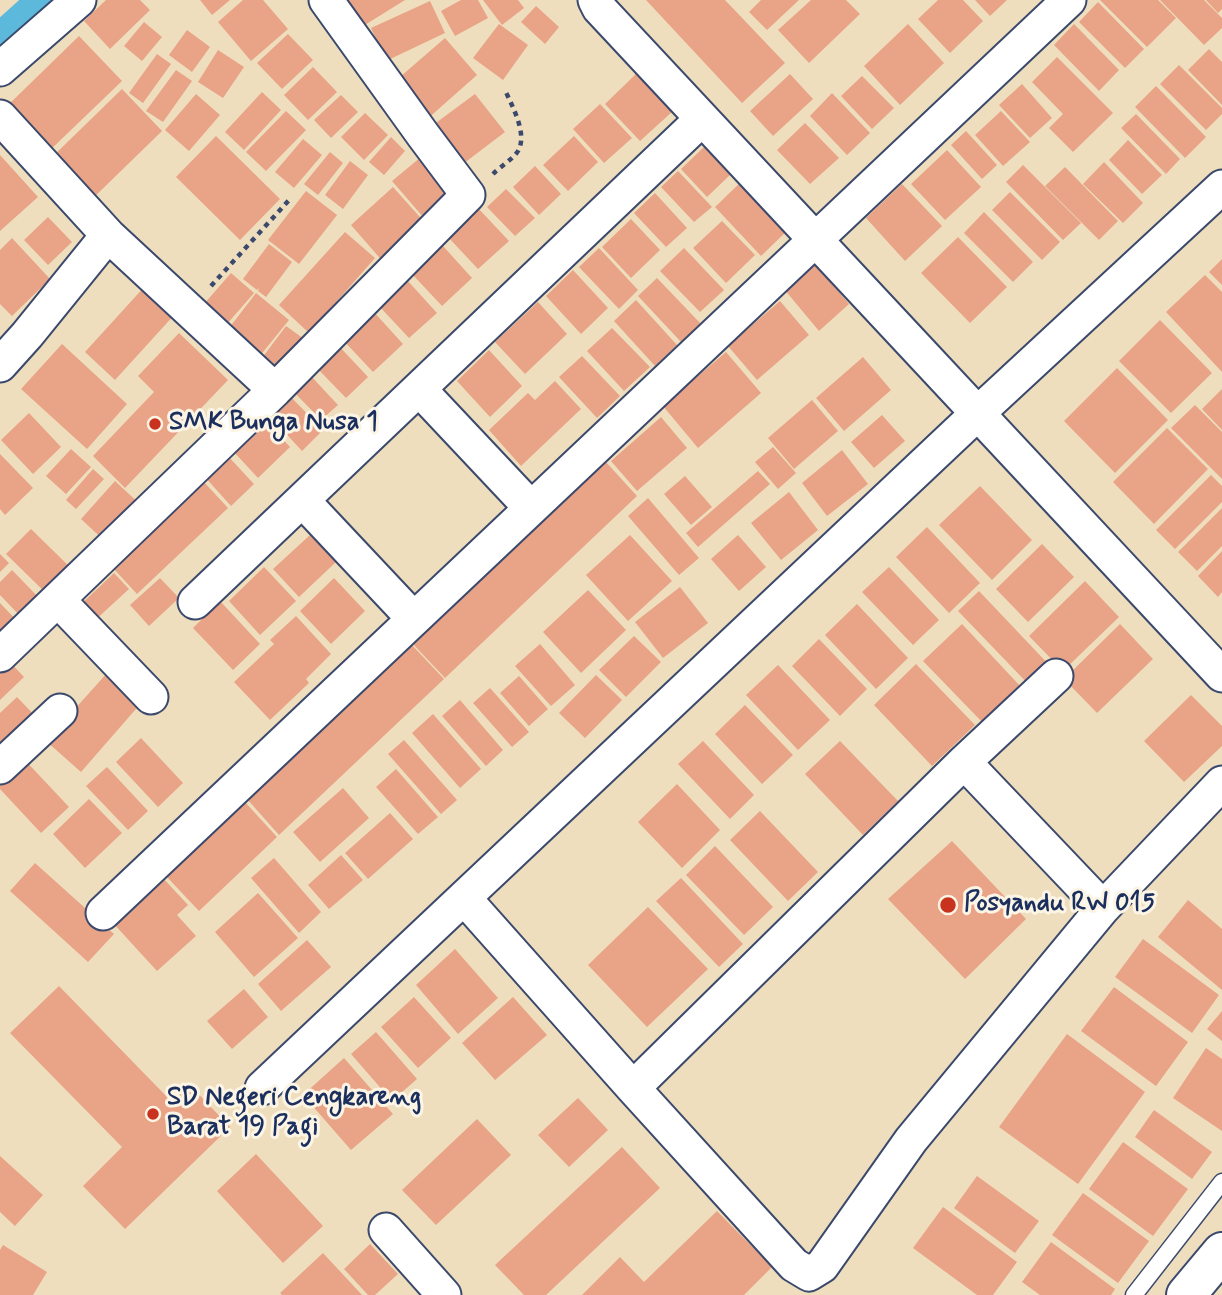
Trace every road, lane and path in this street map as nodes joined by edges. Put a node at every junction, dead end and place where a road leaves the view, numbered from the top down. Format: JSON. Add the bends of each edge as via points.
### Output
{"nodes":[{"id":1,"x":79,"y":0,"type":"edge"},
{"id":2,"x":326,"y":0,"type":"edge"},
{"id":3,"x":595,"y":0,"type":"edge"},
{"id":4,"x":1069,"y":0,"type":"edge"},
{"id":5,"x":0,"y":69,"type":"edge"},
{"id":6,"x":505,"y":90,"type":"dead end"},
{"id":7,"x":0,"y":117,"type":"edge"},
{"id":8,"x":702,"y":119,"type":"junction"},
{"id":9,"x":1222,"y":187,"type":"edge"},
{"id":10,"x":468,"y":195,"type":"junction"},
{"id":11,"x":290,"y":199,"type":"dead end"},
{"id":12,"x":108,"y":235,"type":"junction"},
{"id":13,"x":815,"y":240,"type":"junction"},
{"id":14,"x":189,"y":310,"type":"junction"},
{"id":15,"x":0,"y":365,"type":"edge"},
{"id":16,"x":419,"y":389,"type":"junction"},
{"id":17,"x":275,"y":390,"type":"junction"},
{"id":18,"x":978,"y":413,"type":"junction"},
{"id":19,"x":303,"y":500,"type":"junction"},
{"id":20,"x":531,"y":509,"type":"junction"},
{"id":21,"x":58,"y":600,"type":"junction"},
{"id":22,"x":195,"y":602,"type":"dead end"},
{"id":23,"x":413,"y":618,"type":"junction"},
{"id":24,"x":0,"y":655,"type":"edge"},
{"id":25,"x":1056,"y":676,"type":"dead end"},
{"id":26,"x":1222,"y":676,"type":"edge"},
{"id":27,"x":151,"y":696,"type":"dead end"},
{"id":28,"x":60,"y":711,"type":"dead end"},
{"id":29,"x":964,"y":762,"type":"junction"},
{"id":30,"x":0,"y":767,"type":"edge"},
{"id":31,"x":1222,"y":783,"type":"edge"},
{"id":32,"x":464,"y":898,"type":"junction"},
{"id":33,"x":1103,"y":908,"type":"junction"},
{"id":34,"x":103,"y":912,"type":"dead end"},
{"id":35,"x":262,"y":1088,"type":"dead end"},
{"id":36,"x":632,"y":1088,"type":"junction"},
{"id":37,"x":1222,"y":1182,"type":"edge"},
{"id":38,"x":386,"y":1230,"type":"dead end"},
{"id":39,"x":1222,"y":1252,"type":"edge"},
{"id":40,"x":444,"y":1295,"type":"edge"},
{"id":41,"x":1134,"y":1295,"type":"edge"},
{"id":42,"x":1186,"y":1295,"type":"edge"}],
"edges":[{"from":1,"to":5,"type":"street"},
{"from":2,"to":10,"type":"street"},
{"from":3,"to":8,"type":"street"},
{"from":4,"to":13,"type":"street"},
{"from":6,"to":10,"type":"path","via":[[522,140],[518,151]]},
{"from":7,"to":12,"type":"street"},
{"from":8,"to":13,"type":"street"},
{"from":8,"to":16,"type":"street"},
{"from":9,"to":18,"type":"street"},
{"from":10,"to":17,"type":"street"},
{"from":11,"to":14,"type":"path"},
{"from":12,"to":14,"type":"street"},
{"from":12,"to":15,"type":"street"},
{"from":13,"to":18,"type":"street"},
{"from":13,"to":20,"type":"street"},
{"from":14,"to":17,"type":"street"},
{"from":16,"to":19,"type":"street"},
{"from":16,"to":20,"type":"street"},
{"from":17,"to":21,"type":"street"},
{"from":18,"to":26,"type":"street"},
{"from":18,"to":32,"type":"street"},
{"from":19,"to":22,"type":"street"},
{"from":19,"to":23,"type":"street"},
{"from":20,"to":23,"type":"street"},
{"from":21,"to":24,"type":"street"},
{"from":21,"to":27,"type":"street"},
{"from":23,"to":34,"type":"street"},
{"from":25,"to":29,"type":"street"},
{"from":28,"to":30,"type":"street"},
{"from":29,"to":33,"type":"street"},
{"from":29,"to":36,"type":"street"},
{"from":31,"to":33,"type":"street"},
{"from":32,"to":35,"type":"street"},
{"from":32,"to":36,"type":"street"},
{"from":33,"to":36,"type":"street","via":[[911,1140],[822,1266],[809,1274],[794,1265]]},
{"from":37,"to":41,"type":"lane"},
{"from":38,"to":40,"type":"street"},
{"from":39,"to":42,"type":"street"}]}
